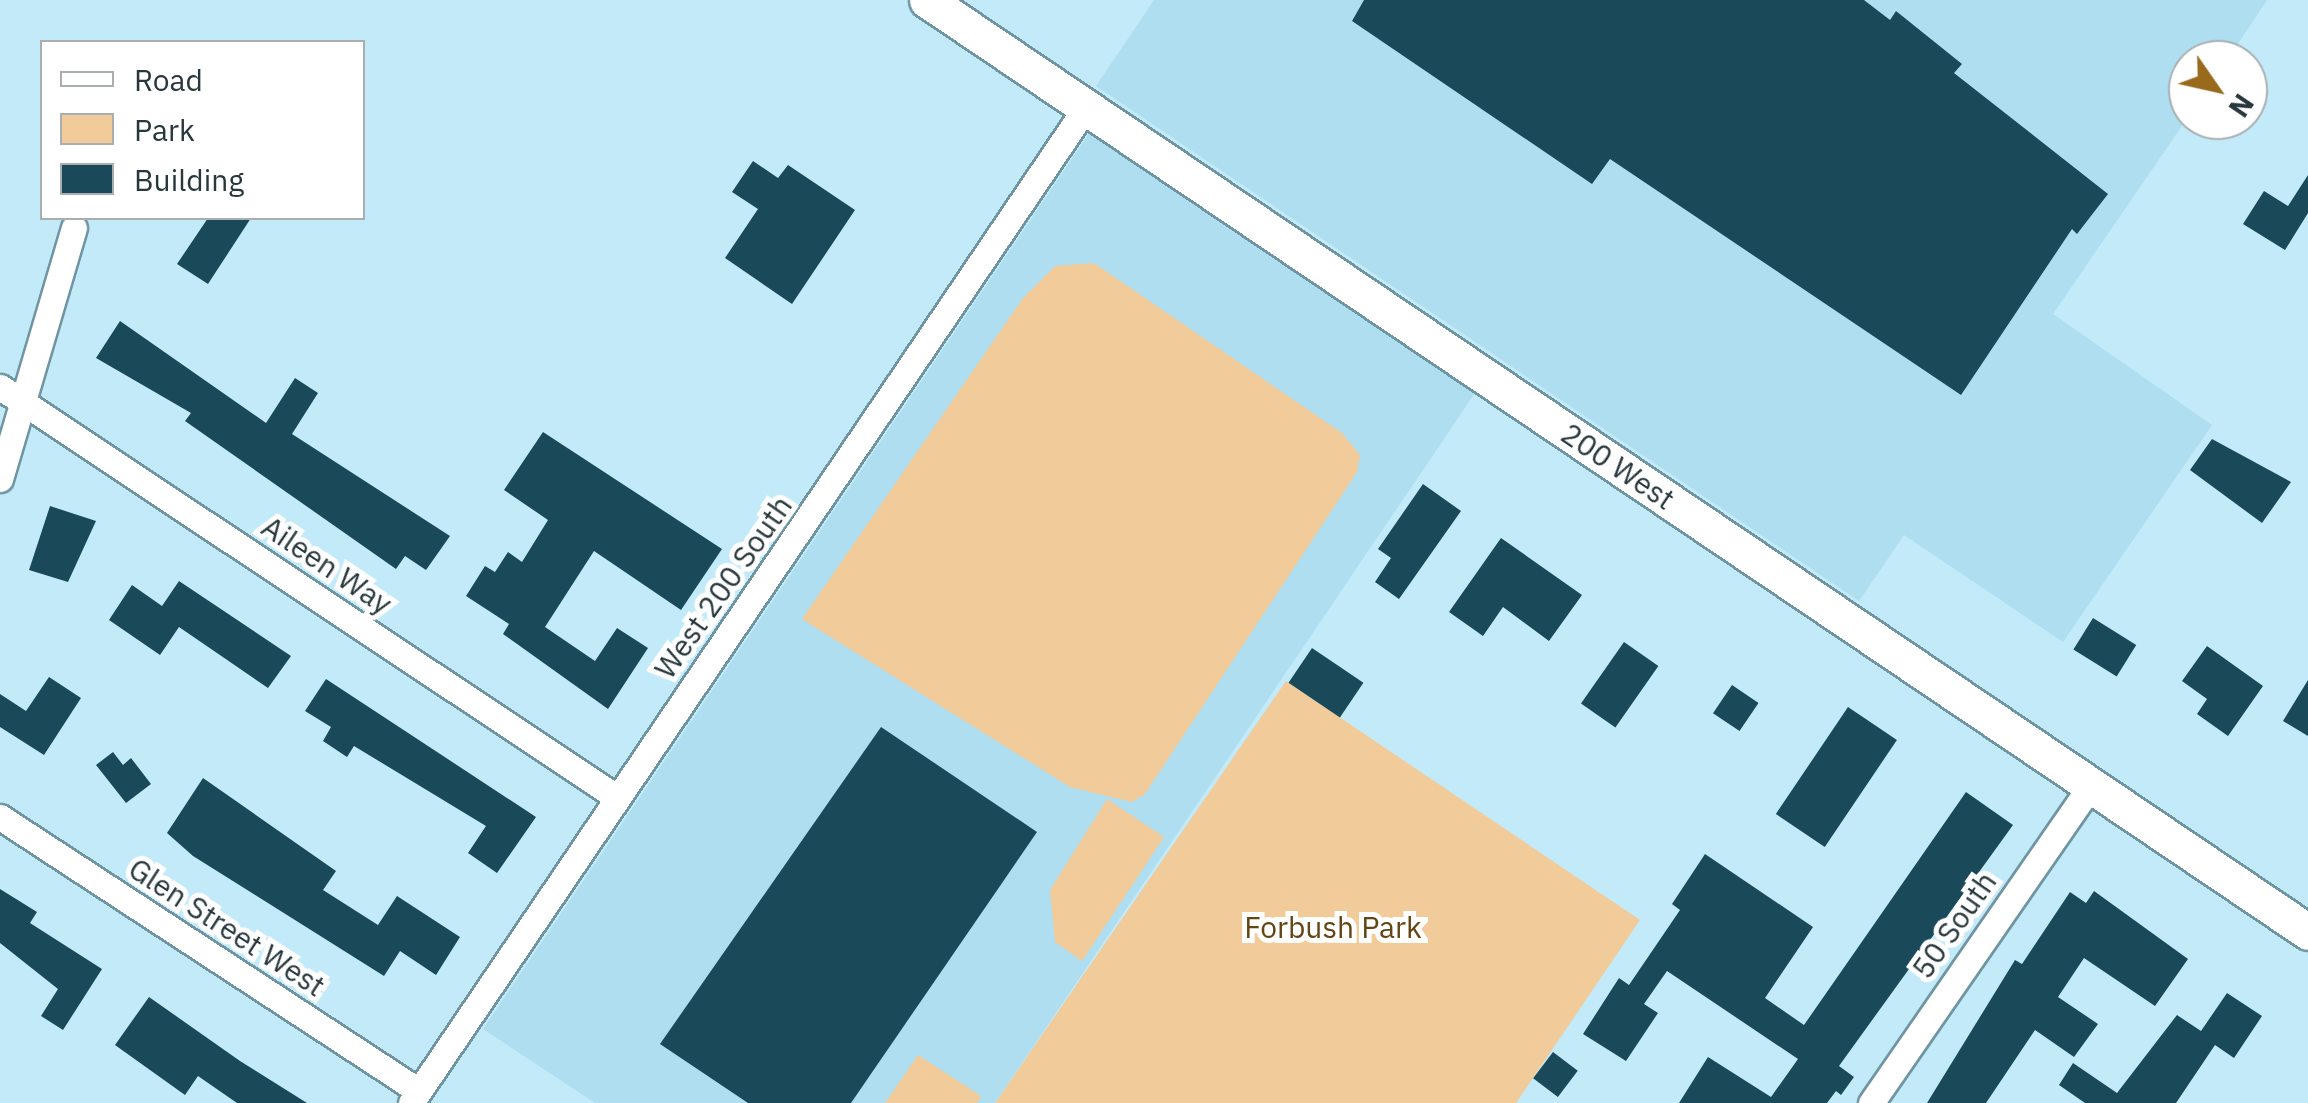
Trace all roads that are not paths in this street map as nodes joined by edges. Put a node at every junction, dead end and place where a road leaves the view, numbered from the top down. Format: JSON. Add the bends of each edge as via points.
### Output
{"nodes":[{"id":1,"x":927,"y":0,"type":"edge"},
{"id":2,"x":1086,"y":107,"type":"junction"},
{"id":3,"x":74,"y":228,"type":"dead end"},
{"id":4,"x":11,"y":394,"type":"edge"},
{"id":5,"x":0,"y":479,"type":"edge"},
{"id":6,"x":2090,"y":785,"type":"junction"},
{"id":7,"x":618,"y":798,"type":"junction"},
{"id":8,"x":0,"y":817,"type":"edge"},
{"id":9,"x":2308,"y":932,"type":"edge"},
{"id":10,"x":414,"y":1097,"type":"edge"},
{"id":11,"x":1871,"y":1103,"type":"edge"}],
"edges":[{"from":1,"to":2,"type":"main road","name":"200 West"},
{"from":2,"to":6,"type":"main road","name":"200 West"},
{"from":2,"to":7,"type":"street","name":"West 200 South"},
{"from":3,"to":4,"type":"street"},
{"from":4,"to":5,"type":"street"},
{"from":4,"to":7,"type":"street","name":"Aileen Way"},
{"from":6,"to":9,"type":"main road","name":"200 West"},
{"from":6,"to":11,"type":"street","name":"50 South"},
{"from":7,"to":10,"type":"street","name":"West 200 South"},
{"from":8,"to":10,"type":"street","name":"Glen Street West"}]}
